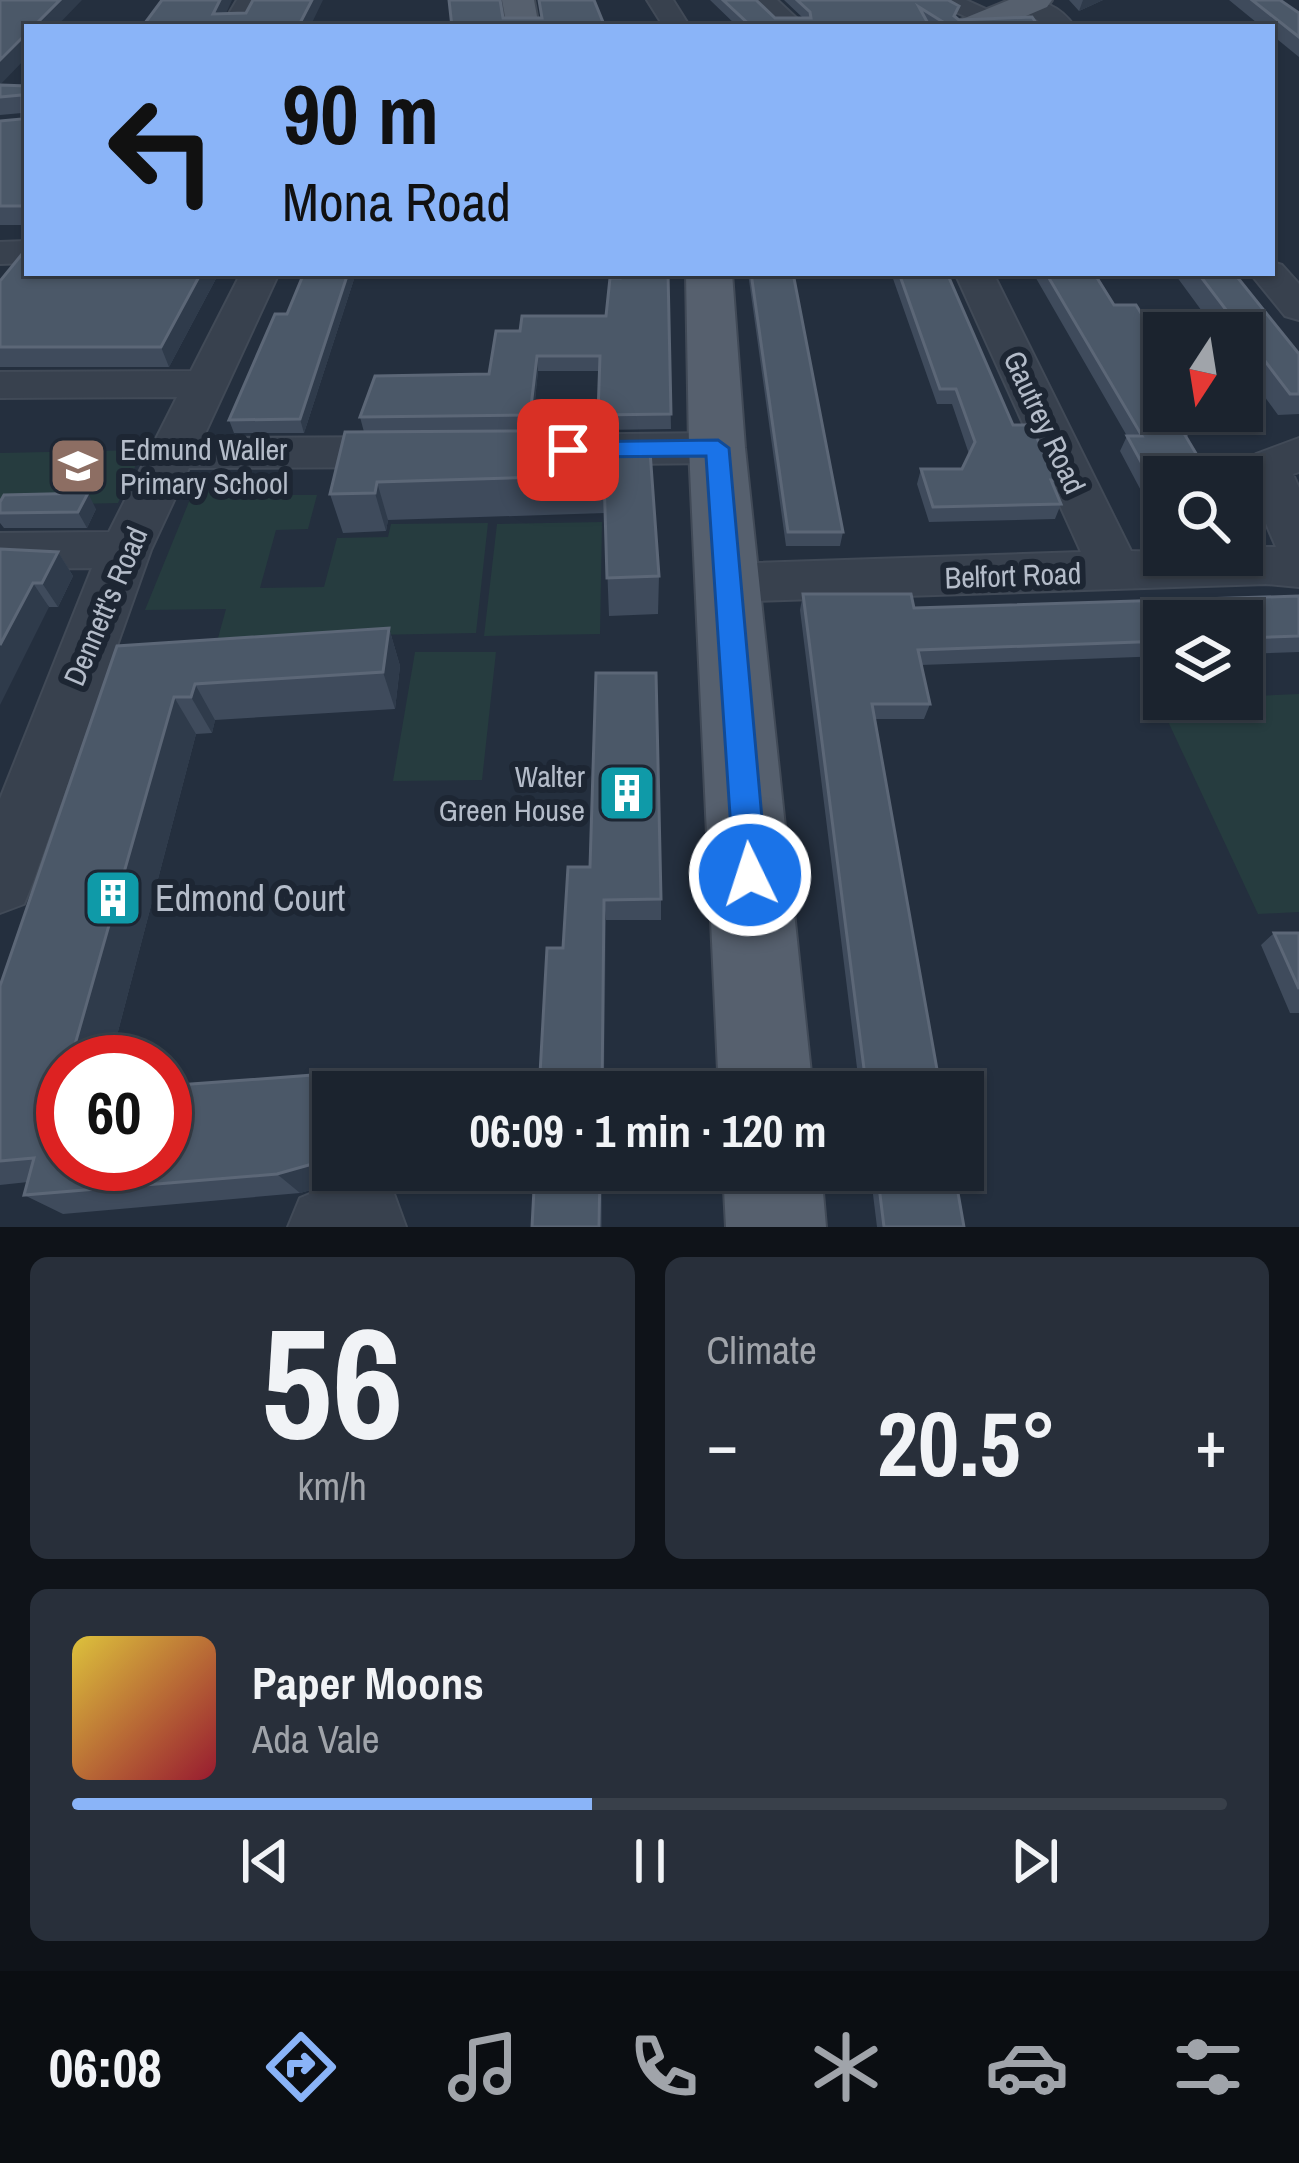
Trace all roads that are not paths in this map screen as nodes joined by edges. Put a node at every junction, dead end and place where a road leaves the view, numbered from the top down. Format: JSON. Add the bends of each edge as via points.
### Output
{"nodes":[{"id":1,"x":761,"y":0,"type":"edge"},
{"id":2,"x":944,"y":0,"type":"edge"},
{"id":3,"x":1007,"y":15,"type":"edge"},
{"id":4,"x":789,"y":24,"type":"edge"},
{"id":5,"x":1059,"y":24,"type":"edge"},
{"id":6,"x":259,"y":276,"type":"edge"},
{"id":7,"x":709,"y":276,"type":"edge"},
{"id":8,"x":975,"y":276,"type":"edge"},
{"id":9,"x":1272,"y":276,"type":"edge"},
{"id":10,"x":1299,"y":308,"type":"edge"},
{"id":11,"x":205,"y":384,"type":"junction"},
{"id":12,"x":0,"y":385,"type":"edge"},
{"id":13,"x":718,"y":448,"type":"junction"},
{"id":14,"x":171,"y":453,"type":"junction"},
{"id":15,"x":1299,"y":453,"type":"edge"},
{"id":16,"x":1299,"y":543,"type":"edge"},
{"id":17,"x":125,"y":550,"type":"junction"},
{"id":18,"x":0,"y":551,"type":"edge"},
{"id":19,"x":1299,"y":568,"type":"edge"},
{"id":20,"x":1116,"y":572,"type":"junction"},
{"id":21,"x":728,"y":584,"type":"junction"},
{"id":22,"x":0,"y":882,"type":"edge"},
{"id":23,"x":764,"y":1071,"type":"edge"},
{"id":24,"x":773,"y":1191,"type":"edge"},
{"id":25,"x":328,"y":1227,"type":"edge"},
{"id":26,"x":365,"y":1227,"type":"edge"},
{"id":27,"x":776,"y":1227,"type":"edge"}],
"edges":[{"from":1,"to":4,"type":"street"},
{"from":2,"to":3,"type":"street"},
{"from":3,"to":5,"type":"street","via":[[1051,14]]},
{"from":6,"to":11,"type":"street","name":"Dennett's Road"},
{"from":7,"to":13,"type":"main road"},
{"from":8,"to":20,"type":"street","name":"Gautrey Road"},
{"from":9,"to":10,"type":"street"},
{"from":11,"to":12,"type":"street"},
{"from":11,"to":14,"type":"street","name":"Dennett's Road"},
{"from":13,"to":14,"type":"street"},
{"from":13,"to":21,"type":"main road"},
{"from":14,"to":17,"type":"street","name":"Dennett's Road"},
{"from":15,"to":16,"type":"street","via":[[1269,474]]},
{"from":17,"to":18,"type":"street"},
{"from":17,"to":22,"type":"street","name":"Dennett's Road"},
{"from":19,"to":20,"type":"street","name":"Belfort Road"},
{"from":20,"to":21,"type":"street","name":"Belfort Road"},
{"from":21,"to":23,"type":"main road"},
{"from":24,"to":27,"type":"main road"},
{"from":25,"to":26,"type":"street"}]}
